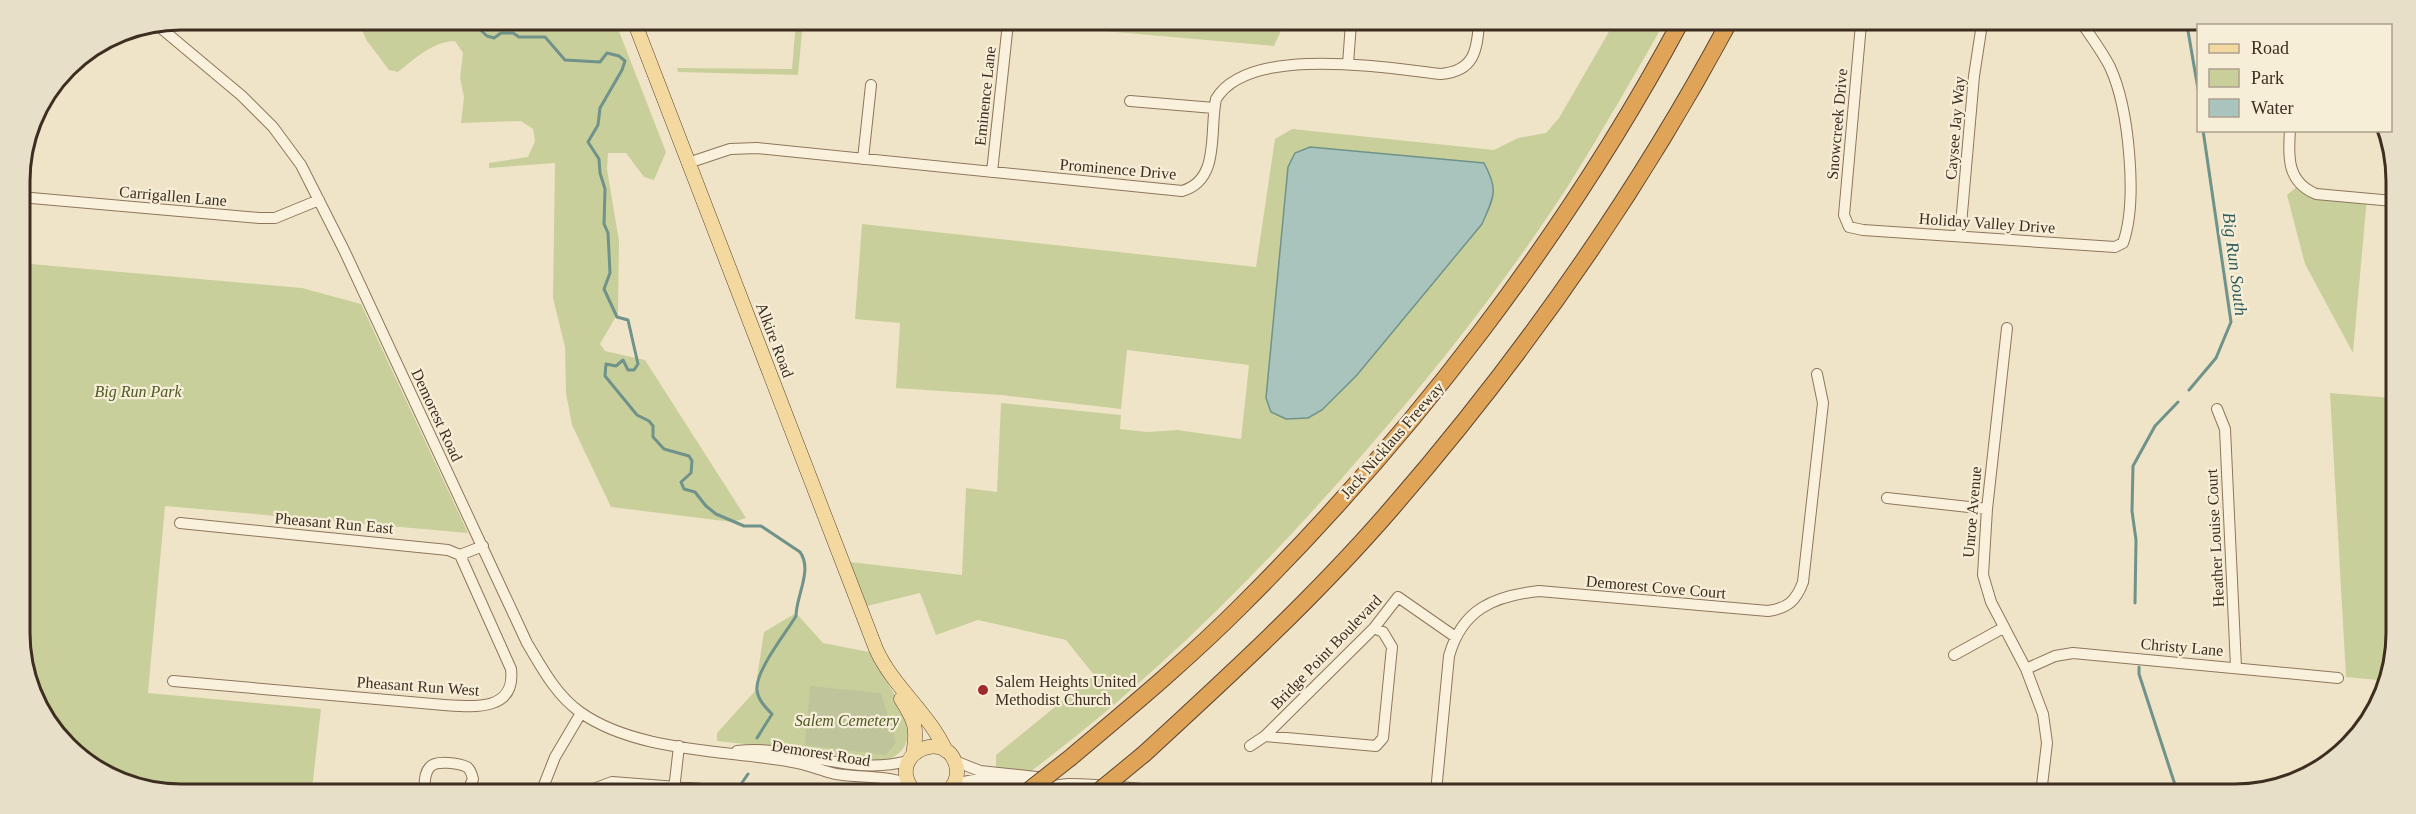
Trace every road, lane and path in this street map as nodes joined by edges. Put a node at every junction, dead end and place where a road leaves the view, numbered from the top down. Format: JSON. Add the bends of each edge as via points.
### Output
{"nodes":[{"id":1,"x":637,"y":30,"type":"edge"},
{"id":2,"x":1007,"y":30,"type":"edge"},
{"id":3,"x":1350,"y":30,"type":"edge"},
{"id":4,"x":1478,"y":30,"type":"edge"},
{"id":5,"x":1677,"y":30,"type":"edge"},
{"id":6,"x":1725,"y":30,"type":"edge"},
{"id":7,"x":1860,"y":30,"type":"edge"},
{"id":8,"x":1981,"y":30,"type":"edge"},
{"id":9,"x":2087,"y":30,"type":"edge"},
{"id":10,"x":164,"y":31,"type":"edge"},
{"id":11,"x":1348,"y":64,"type":"junction"},
{"id":12,"x":871,"y":85,"type":"dead end"},
{"id":13,"x":1130,"y":101,"type":"dead end"},
{"id":14,"x":1214,"y":108,"type":"junction"},
{"id":15,"x":2290,"y":132,"type":"edge"},
{"id":16,"x":863,"y":159,"type":"junction"},
{"id":17,"x":688,"y":163,"type":"junction"},
{"id":18,"x":992,"y":172,"type":"junction"},
{"id":19,"x":30,"y":198,"type":"edge"},
{"id":20,"x":319,"y":200,"type":"junction"},
{"id":21,"x":2386,"y":200,"type":"edge"},
{"id":22,"x":1849,"y":227,"type":"joint"},
{"id":23,"x":1960,"y":236,"type":"junction"},
{"id":24,"x":2007,"y":328,"type":"dead end"},
{"id":25,"x":1817,"y":374,"type":"dead end"},
{"id":26,"x":2217,"y":409,"type":"dead end"},
{"id":27,"x":1887,"y":498,"type":"dead end"},
{"id":28,"x":1987,"y":509,"type":"junction"},
{"id":29,"x":180,"y":523,"type":"dead end"},
{"id":30,"x":483,"y":546,"type":"junction"},
{"id":31,"x":460,"y":555,"type":"junction"},
{"id":32,"x":1374,"y":628,"type":"junction"},
{"id":33,"x":2003,"y":628,"type":"junction"},
{"id":34,"x":1454,"y":636,"type":"junction"},
{"id":35,"x":1954,"y":655,"type":"dead end"},
{"id":36,"x":2236,"y":667,"type":"junction"},
{"id":37,"x":2025,"y":669,"type":"junction"},
{"id":38,"x":888,"y":670,"type":"junction"},
{"id":39,"x":2338,"y":678,"type":"dead end"},
{"id":40,"x":173,"y":681,"type":"dead end"},
{"id":41,"x":581,"y":713,"type":"junction"},
{"id":42,"x":1265,"y":736,"type":"junction"},
{"id":43,"x":679,"y":746,"type":"junction"},
{"id":44,"x":1250,"y":746,"type":"dead end"},
{"id":45,"x":728,"y":752,"type":"junction"},
{"id":46,"x":951,"y":756,"type":"junction"},
{"id":47,"x":911,"y":758,"type":"junction"},
{"id":48,"x":1066,"y":783,"type":"junction"},
{"id":49,"x":425,"y":784,"type":"edge"},
{"id":50,"x":471,"y":784,"type":"edge"},
{"id":51,"x":544,"y":784,"type":"edge"},
{"id":52,"x":607,"y":784,"type":"edge"},
{"id":53,"x":633,"y":784,"type":"edge"},
{"id":54,"x":674,"y":784,"type":"edge"},
{"id":55,"x":905,"y":784,"type":"edge"},
{"id":56,"x":910,"y":784,"type":"edge"},
{"id":57,"x":953,"y":784,"type":"edge"},
{"id":58,"x":959,"y":784,"type":"edge"},
{"id":59,"x":1025,"y":784,"type":"edge"},
{"id":60,"x":1037,"y":784,"type":"edge"},
{"id":61,"x":1061,"y":784,"type":"edge"},
{"id":62,"x":1077,"y":784,"type":"edge"},
{"id":63,"x":1108,"y":784,"type":"edge"},
{"id":64,"x":1437,"y":784,"type":"edge"},
{"id":65,"x":2043,"y":784,"type":"edge"}],
"edges":[{"from":1,"to":17,"type":"main road","name":"Alkire Road"},
{"from":2,"to":18,"type":"street","name":"Eminence Lane"},
{"from":3,"to":11,"type":"street"},
{"from":4,"to":11,"type":"street","name":"Prominence Drive","via":[[1473,56],[1454,73]]},
{"from":5,"to":60,"type":"highway","name":"Jack Nicklaus Freeway","bridge":true,"via":[[1587,180],[1446,378],[1301,545],[1239,609]]},
{"from":6,"to":63,"type":"highway","bridge":true,"via":[[1657,149],[1577,272],[1453,434],[1392,508],[1295,612]]},
{"from":7,"to":22,"type":"street","name":"Snowcreek Drive","via":[[1844,215]]},
{"from":8,"to":23,"type":"street","name":"Caysee Jay Way"},
{"from":9,"to":23,"type":"street","name":"Holiday Valley Drive","via":[[2110,66],[2127,138],[2132,181],[2123,243],[2105,247]]},
{"from":10,"to":20,"type":"street","name":"Demorest Road","via":[[273,127],[301,165]]},
{"from":11,"to":14,"type":"street","name":"Prominence Drive","via":[[1297,63],[1246,76],[1221,91]]},
{"from":12,"to":16,"type":"street"},
{"from":13,"to":14,"type":"street"},
{"from":14,"to":18,"type":"street","name":"Prominence Drive","via":[[1207,170],[1198,184],[1190,188],[1173,191]]},
{"from":15,"to":21,"type":"street","via":[[2288,162],[2305,188],[2316,194]]},
{"from":16,"to":17,"type":"street","name":"Prominence Drive","via":[[743,147]]},
{"from":16,"to":18,"type":"street","name":"Prominence Drive"},
{"from":17,"to":38,"type":"main road","name":"Alkire Road","via":[[876,649]]},
{"from":19,"to":20,"type":"street","name":"Carrigallen Lane","via":[[259,218],[275,218]]},
{"from":20,"to":30,"type":"street","name":"Demorest Road"},
{"from":22,"to":23,"type":"street","name":"Holiday Valley Drive"},
{"from":24,"to":28,"type":"street","name":"Unroe Avenue"},
{"from":25,"to":34,"type":"street","name":"Demorest Cove Court","via":[[1823,403],[1803,582],[1797,598],[1784,609],[1768,611],[1539,591],[1513,594],[1487,605]]},
{"from":26,"to":36,"type":"street","name":"Heather Louise Court","via":[[2224,429]]},
{"from":27,"to":28,"type":"street"},
{"from":28,"to":33,"type":"street","name":"Unroe Avenue","via":[[1983,575]]},
{"from":29,"to":31,"type":"street","name":"Pheasant Run East","via":[[448,550]]},
{"from":30,"to":31,"type":"street"},
{"from":30,"to":41,"type":"street","name":"Demorest Road","via":[[527,643],[559,693]]},
{"from":31,"to":40,"type":"street","name":"Pheasant Run West","via":[[511,669],[512,680],[506,692],[489,705],[444,705]]},
{"from":32,"to":34,"type":"street","name":"Bridge Point Boulevard","via":[[1398,597]]},
{"from":32,"to":42,"type":"street","name":"Bridge Point Boulevard"},
{"from":32,"to":42,"type":"street","via":[[1383,632],[1392,648],[1383,738],[1376,746]]},
{"from":33,"to":35,"type":"street"},
{"from":33,"to":37,"type":"street","name":"Unroe Avenue"},
{"from":34,"to":64,"type":"street","via":[[1446,673]]},
{"from":36,"to":37,"type":"street","name":"Christy Lane","via":[[2073,653]]},
{"from":36,"to":39,"type":"street","name":"Christy Lane"},
{"from":37,"to":65,"type":"street","name":"Unroe Avenue","via":[[2038,698],[2046,731]]},
{"from":38,"to":46,"type":"main road","name":"Alkire Road","via":[[931,722]]},
{"from":38,"to":47,"type":"main road","name":"Alkire Road","via":[[891,684],[914,720],[916,734]]},
{"from":41,"to":43,"type":"street","name":"Demorest Road","via":[[627,734]]},
{"from":41,"to":51,"type":"street"},
{"from":42,"to":44,"type":"street","name":"Bridge Point Boulevard"},
{"from":43,"to":45,"type":"street","name":"Demorest Road"},
{"from":43,"to":54,"type":"street"},
{"from":45,"to":47,"type":"street","name":"Demorest Road","via":[[760,748],[869,767]]},
{"from":45,"to":55,"type":"street","name":"Demorest Road","via":[[791,761],[836,774],[895,779]]},
{"from":46,"to":47,"type":"main road","via":[[928,747]]},
{"from":46,"to":48,"type":"street","via":[[980,771]]},
{"from":46,"to":57,"type":"main road","via":[[957,774]]},
{"from":47,"to":56,"type":"main road","name":"Alkire Road","via":[[906,772]]},
{"from":48,"to":61,"type":"street"},
{"from":48,"to":62,"type":"street"},
{"from":49,"to":50,"type":"street","via":[[428,768],[440,763],[466,767],[472,772]]},
{"from":52,"to":53,"type":"street"},
{"from":58,"to":59,"type":"street","via":[[974,780]]}]}
